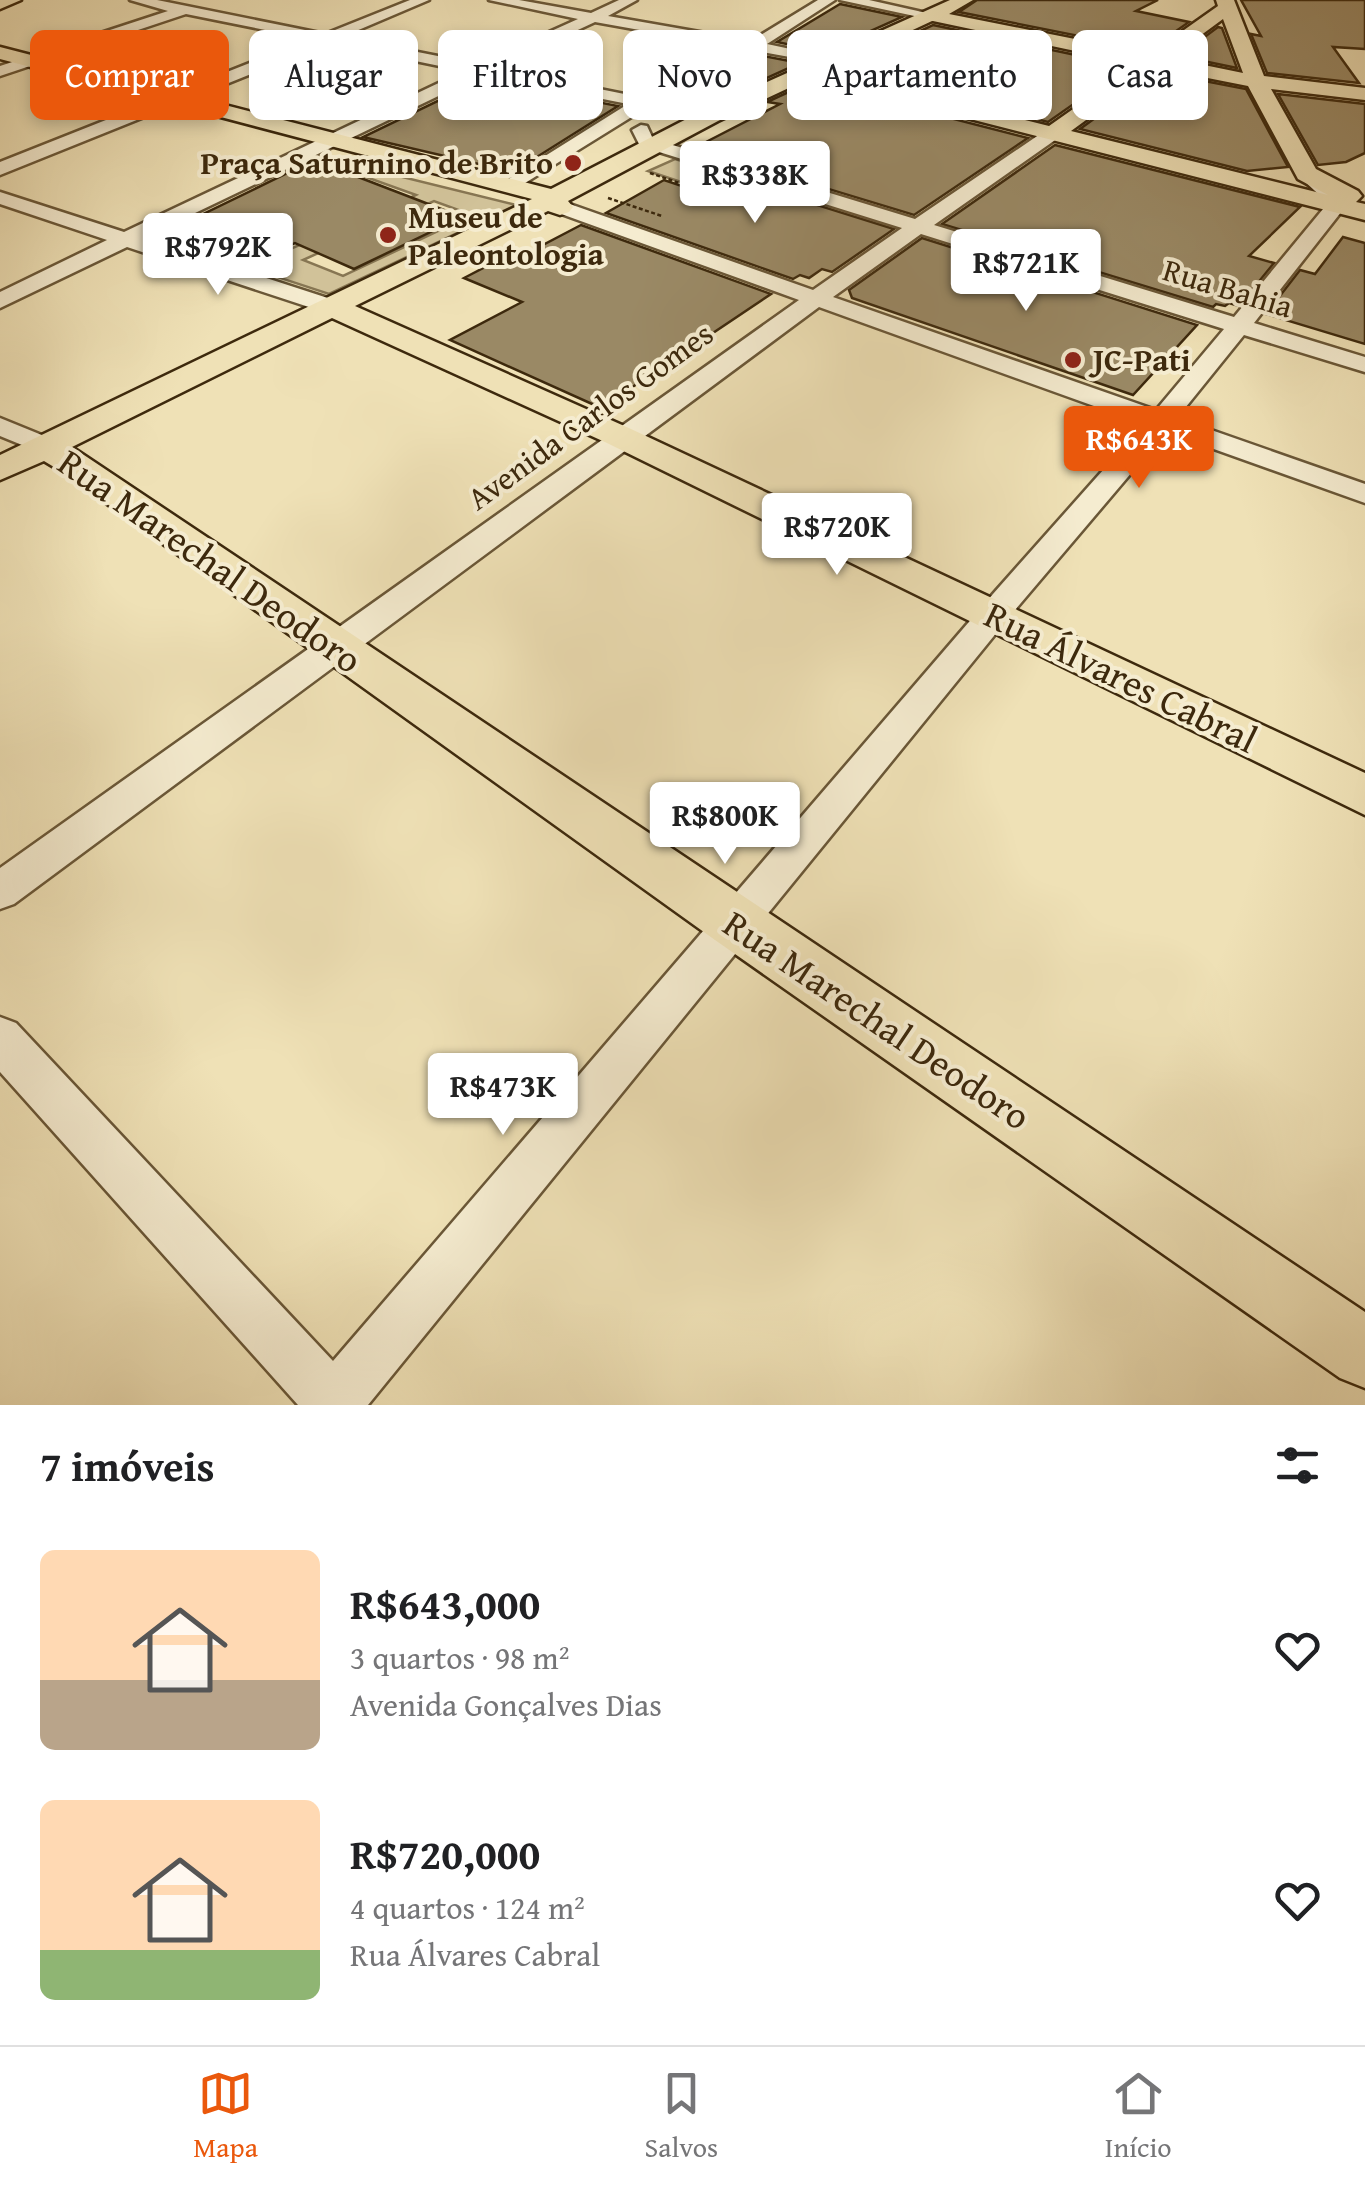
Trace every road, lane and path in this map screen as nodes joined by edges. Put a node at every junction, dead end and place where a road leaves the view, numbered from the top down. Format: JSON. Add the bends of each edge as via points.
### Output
{"nodes":[{"id":1,"x":12,"y":0,"type":"edge"},
{"id":2,"x":137,"y":0,"type":"edge"},
{"id":3,"x":214,"y":0,"type":"edge"},
{"id":4,"x":422,"y":0,"type":"edge"},
{"id":5,"x":496,"y":0,"type":"edge"},
{"id":6,"x":630,"y":0,"type":"edge"},
{"id":7,"x":828,"y":0,"type":"edge"},
{"id":8,"x":848,"y":0,"type":"edge"},
{"id":9,"x":964,"y":0,"type":"edge"},
{"id":10,"x":1223,"y":2,"type":"edge"},
{"id":11,"x":0,"y":4,"type":"edge"},
{"id":12,"x":185,"y":9,"type":"junction"},
{"id":13,"x":933,"y":16,"type":"junction"},
{"id":14,"x":594,"y":17,"type":"junction"},
{"id":15,"x":1202,"y":25,"type":"junction"},
{"id":16,"x":285,"y":30,"type":"edge"},
{"id":17,"x":344,"y":30,"type":"edge"},
{"id":18,"x":567,"y":30,"type":"edge"},
{"id":19,"x":672,"y":30,"type":"edge"},
{"id":20,"x":902,"y":30,"type":"edge"},
{"id":21,"x":1195,"y":30,"type":"edge"},
{"id":22,"x":767,"y":37,"type":"edge"},
{"id":23,"x":1072,"y":44,"type":"edge"},
{"id":24,"x":1243,"y":45,"type":"junction"},
{"id":25,"x":8,"y":64,"type":"edge"},
{"id":26,"x":1208,"y":72,"type":"edge"},
{"id":27,"x":1256,"y":82,"type":"junction"},
{"id":28,"x":787,"y":83,"type":"edge"},
{"id":29,"x":438,"y":91,"type":"edge"},
{"id":30,"x":1361,"y":93,"type":"edge"},
{"id":31,"x":1072,"y":119,"type":"edge"},
{"id":32,"x":121,"y":120,"type":"edge"},
{"id":33,"x":229,"y":120,"type":"edge"},
{"id":34,"x":626,"y":120,"type":"edge"},
{"id":35,"x":640,"y":120,"type":"edge"},
{"id":36,"x":664,"y":120,"type":"edge"},
{"id":37,"x":997,"y":120,"type":"edge"},
{"id":38,"x":677,"y":133,"type":"junction"},
{"id":39,"x":1052,"y":134,"type":"junction"},
{"id":40,"x":320,"y":143,"type":"junction"},
{"id":41,"x":0,"y":169,"type":"edge"},
{"id":42,"x":518,"y":182,"type":"dead end"},
{"id":43,"x":1262,"y":186,"type":"junction"},
{"id":44,"x":1323,"y":188,"type":"junction"},
{"id":45,"x":597,"y":194,"type":"dead end"},
{"id":46,"x":715,"y":197,"type":"dead end"},
{"id":47,"x":0,"y":198,"type":"edge"},
{"id":48,"x":1365,"y":201,"type":"edge"},
{"id":49,"x":550,"y":203,"type":"junction"},
{"id":50,"x":1365,"y":212,"type":"edge"},
{"id":51,"x":662,"y":216,"type":"dead end"},
{"id":52,"x":920,"y":226,"type":"junction"},
{"id":53,"x":121,"y":240,"type":"junction"},
{"id":54,"x":813,"y":298,"type":"junction"},
{"id":55,"x":0,"y":301,"type":"edge"},
{"id":56,"x":340,"y":311,"type":"junction"},
{"id":57,"x":1236,"y":325,"type":"junction"},
{"id":58,"x":1365,"y":365,"type":"edge"},
{"id":59,"x":1160,"y":422,"type":"junction"},
{"id":60,"x":619,"y":436,"type":"junction"},
{"id":61,"x":28,"y":450,"type":"edge"},
{"id":62,"x":0,"y":493,"type":"edge"},
{"id":63,"x":1365,"y":494,"type":"edge"},
{"id":64,"x":994,"y":615,"type":"junction"},
{"id":65,"x":336,"y":648,"type":"junction"},
{"id":66,"x":1365,"y":795,"type":"edge"},
{"id":67,"x":0,"y":891,"type":"edge"},
{"id":68,"x":734,"y":923,"type":"junction"},
{"id":69,"x":0,"y":1038,"type":"edge"},
{"id":70,"x":1365,"y":1353,"type":"edge"},
{"id":71,"x":334,"y":1404,"type":"edge"}],
"edges":[{"from":1,"to":11,"type":"main road"},
{"from":2,"to":12,"type":"street","name":"Rua Bahia"},
{"from":3,"to":12,"type":"street"},
{"from":4,"to":17,"type":"street"},
{"from":5,"to":14,"type":"street"},
{"from":6,"to":14,"type":"street"},
{"from":7,"to":22,"type":"street"},
{"from":8,"to":13,"type":"street"},
{"from":9,"to":13,"type":"main road"},
{"from":10,"to":15,"type":"main road","name":"Avenida Carlos Gomes"},
{"from":10,"to":24,"type":"main road"},
{"from":12,"to":16,"type":"street","name":"Rua Bahia"},
{"from":12,"to":25,"type":"street"},
{"from":13,"to":20,"type":"main road"},
{"from":13,"to":23,"type":"main road"},
{"from":14,"to":18,"type":"street"},
{"from":14,"to":19,"type":"street"},
{"from":15,"to":21,"type":"main road","name":"Avenida Carlos Gomes"},
{"from":15,"to":24,"type":"main road","via":[[1224,26]]},
{"from":24,"to":27,"type":"main road"},
{"from":24,"to":30,"type":"main road","via":[[1289,77]]},
{"from":26,"to":27,"type":"main road"},
{"from":27,"to":30,"type":"main road"},
{"from":27,"to":44,"type":"main road"},
{"from":28,"to":38,"type":"main road"},
{"from":29,"to":40,"type":"street"},
{"from":31,"to":39,"type":"main road","name":"Avenida Carlos Gomes"},
{"from":32,"to":41,"type":"street"},
{"from":33,"to":40,"type":"main road"},
{"from":34,"to":42,"type":"street"},
{"from":35,"to":38,"type":"street"},
{"from":36,"to":38,"type":"street","name":"Rua Bahia"},
{"from":37,"to":39,"type":"main road"},
{"from":38,"to":46,"type":"path"},
{"from":38,"to":49,"type":"main road"},
{"from":38,"to":52,"type":"street","name":"Rua Bahia"},
{"from":39,"to":43,"type":"main road"},
{"from":39,"to":52,"type":"street","name":"Avenida Carlos Gomes"},
{"from":40,"to":49,"type":"main road","via":[[540,193]]},
{"from":40,"to":53,"type":"street"},
{"from":43,"to":44,"type":"main road"},
{"from":43,"to":44,"type":"main road","via":[[1303,182]]},
{"from":44,"to":48,"type":"main road"},
{"from":44,"to":50,"type":"main road"},
{"from":44,"to":57,"type":"street"},
{"from":45,"to":51,"type":"path"},
{"from":47,"to":53,"type":"street"},
{"from":49,"to":54,"type":"street"},
{"from":49,"to":56,"type":"main road"},
{"from":52,"to":54,"type":"street","name":"Avenida Carlos Gomes"},
{"from":52,"to":57,"type":"street","name":"Rua Bahia"},
{"from":53,"to":55,"type":"street"},
{"from":53,"to":56,"type":"street"},
{"from":54,"to":59,"type":"street"},
{"from":54,"to":60,"type":"street","name":"Avenida Carlos Gomes"},
{"from":56,"to":60,"type":"main road","name":"Rua Álvares Cabral"},
{"from":56,"to":61,"type":"main road"},
{"from":57,"to":58,"type":"street","name":"Rua Bahia"},
{"from":57,"to":59,"type":"street"},
{"from":59,"to":63,"type":"street"},
{"from":59,"to":64,"type":"street"},
{"from":60,"to":64,"type":"main road","name":"Rua Álvares Cabral"},
{"from":60,"to":65,"type":"street","name":"Avenida Carlos Gomes"},
{"from":61,"to":62,"type":"main road"},
{"from":61,"to":65,"type":"main road","name":"Rua Marechal Deodoro"},
{"from":64,"to":66,"type":"main road","name":"Rua Álvares Cabral"},
{"from":64,"to":68,"type":"street"},
{"from":65,"to":67,"type":"street","name":"Avenida Carlos Gomes"},
{"from":65,"to":68,"type":"main road","name":"Rua Marechal Deodoro"},
{"from":68,"to":70,"type":"main road","name":"Rua Marechal Deodoro"},
{"from":68,"to":71,"type":"street"},
{"from":69,"to":71,"type":"street"}]}
